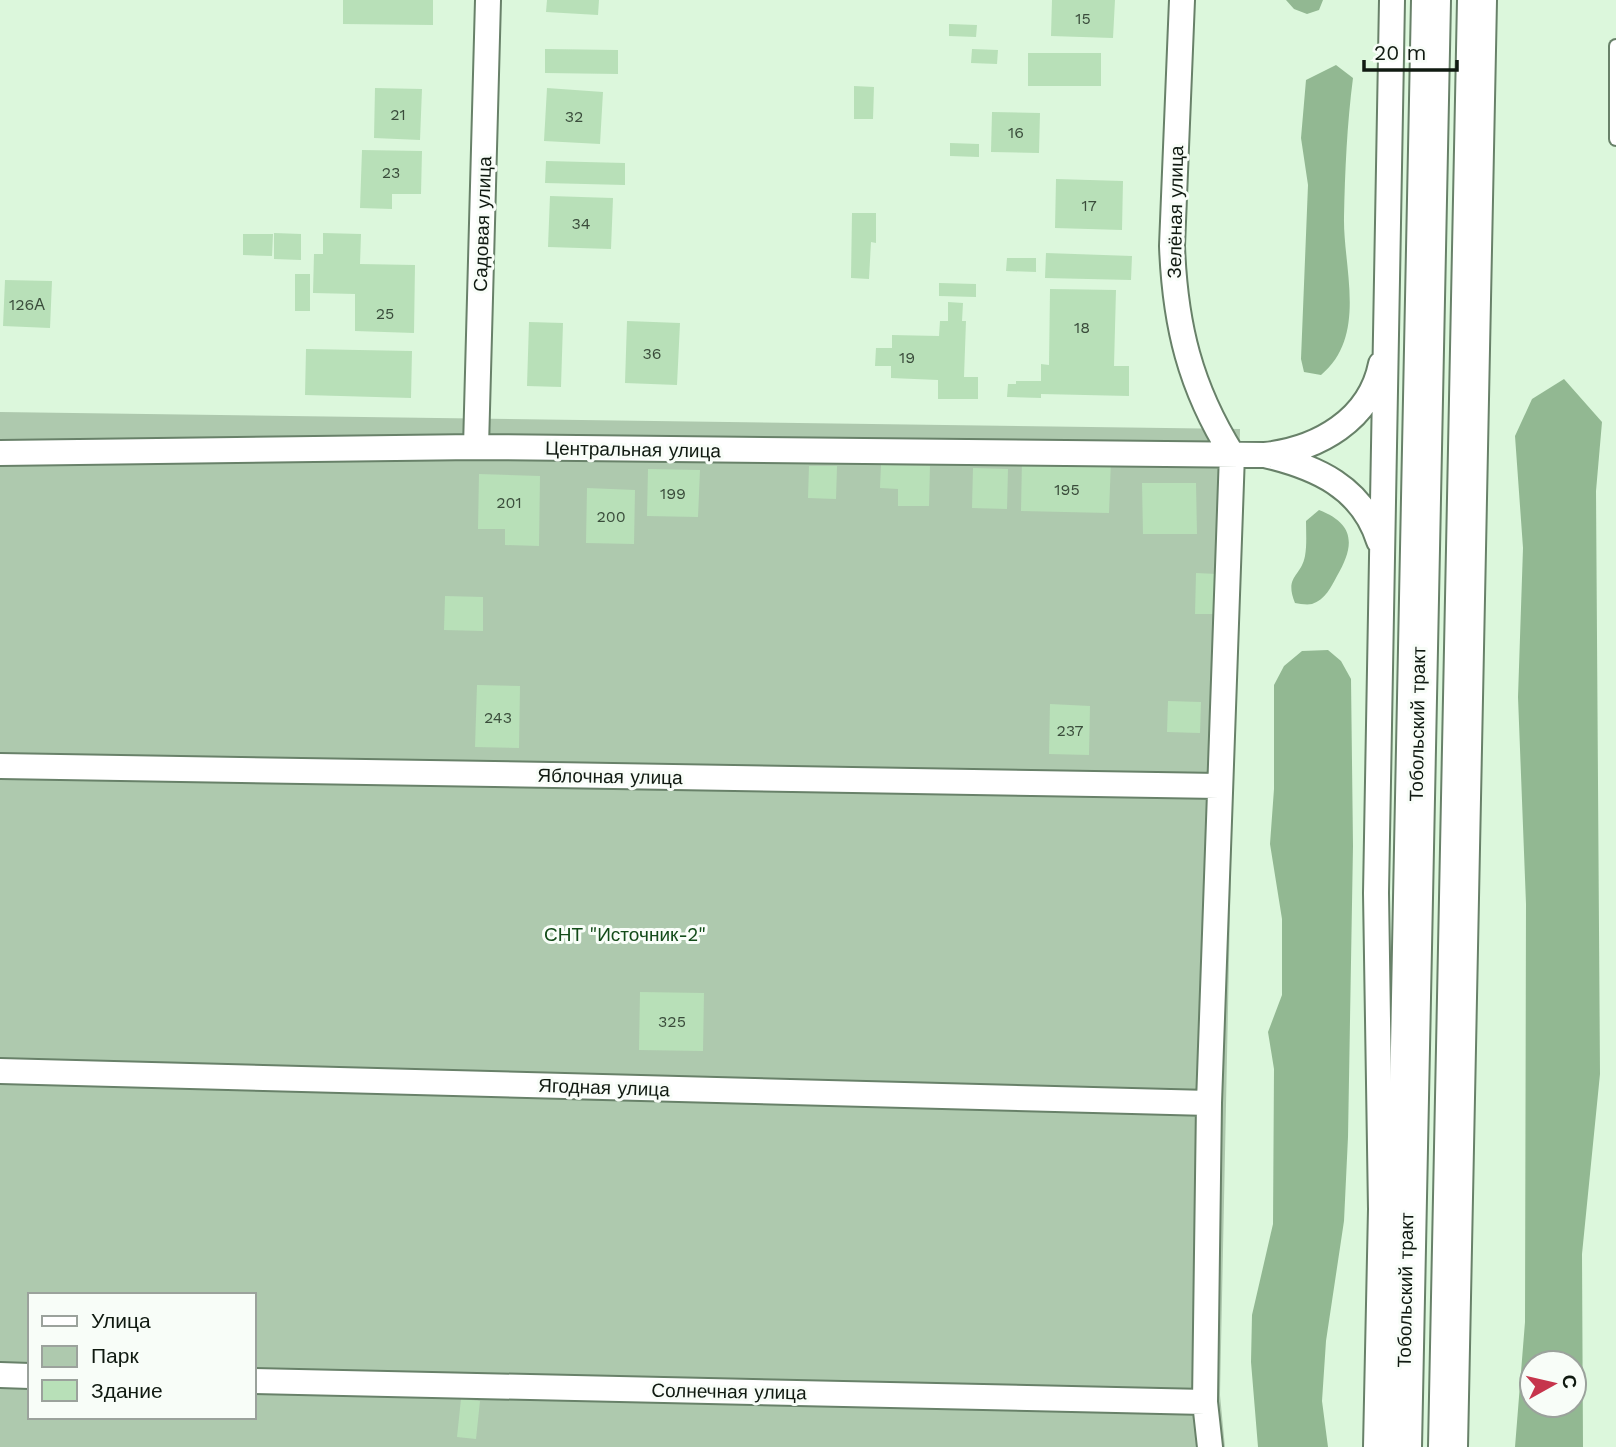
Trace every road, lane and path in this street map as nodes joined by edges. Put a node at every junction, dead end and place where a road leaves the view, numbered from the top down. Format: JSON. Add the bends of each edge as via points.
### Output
{"nodes":[{"id":1,"x":488,"y":0,"type":"edge"},
{"id":2,"x":1182,"y":0,"type":"edge"},
{"id":3,"x":1392,"y":0,"type":"edge"},
{"id":4,"x":1431,"y":0,"type":"edge"},
{"id":5,"x":1477,"y":1,"type":"edge"},
{"id":6,"x":1616,"y":46,"type":"edge"},
{"id":7,"x":1616,"y":139,"type":"edge"},
{"id":8,"x":1387,"y":325,"type":"junction"},
{"id":9,"x":477,"y":447,"type":"junction"},
{"id":10,"x":0,"y":453,"type":"edge"},
{"id":11,"x":1232,"y":454,"type":"junction"},
{"id":12,"x":1265,"y":455,"type":"junction"},
{"id":13,"x":1383,"y":559,"type":"junction"},
{"id":14,"x":0,"y":766,"type":"edge"},
{"id":15,"x":1219,"y":786,"type":"junction"},
{"id":16,"x":0,"y":1071,"type":"edge"},
{"id":17,"x":1209,"y":1103,"type":"junction"},
{"id":18,"x":0,"y":1375,"type":"edge"},
{"id":19,"x":28,"y":1376,"type":"edge"},
{"id":20,"x":256,"y":1381,"type":"edge"},
{"id":21,"x":1205,"y":1402,"type":"junction"},
{"id":22,"x":1210,"y":1447,"type":"edge"},
{"id":23,"x":1376,"y":1447,"type":"edge"},
{"id":24,"x":1402,"y":1447,"type":"edge"},
{"id":25,"x":1448,"y":1447,"type":"edge"}],
"edges":[{"from":1,"to":9,"type":"street","name":"Садовая улица"},
{"from":2,"to":11,"type":"street","name":"Зелёная улица","via":[[1173,281],[1198,392]]},
{"from":3,"to":8,"type":"street"},
{"from":4,"to":24,"type":"highway","name":"Тобольский тракт"},
{"from":5,"to":25,"type":"highway"},
{"from":6,"to":7,"type":"lane"},
{"from":8,"to":12,"type":"street","via":[[1375,383],[1348,422],[1306,448]]},
{"from":8,"to":13,"type":"street"},
{"from":9,"to":10,"type":"street","name":"Центральная улица"},
{"from":9,"to":11,"type":"street","name":"Центральная улица"},
{"from":11,"to":12,"type":"street","name":"Центральная улица"},
{"from":11,"to":15,"type":"street"},
{"from":12,"to":13,"type":"street","via":[[1313,468],[1349,491],[1373,524]]},
{"from":13,"to":23,"type":"street","via":[[1376,893],[1381,1209]]},
{"from":14,"to":15,"type":"street","name":"Яблочная улица"},
{"from":15,"to":17,"type":"street"},
{"from":16,"to":17,"type":"street","name":"Ягодная улица"},
{"from":17,"to":21,"type":"street"},
{"from":18,"to":19,"type":"street"},
{"from":20,"to":21,"type":"street","name":"Солнечная улица"},
{"from":21,"to":22,"type":"street"}]}
